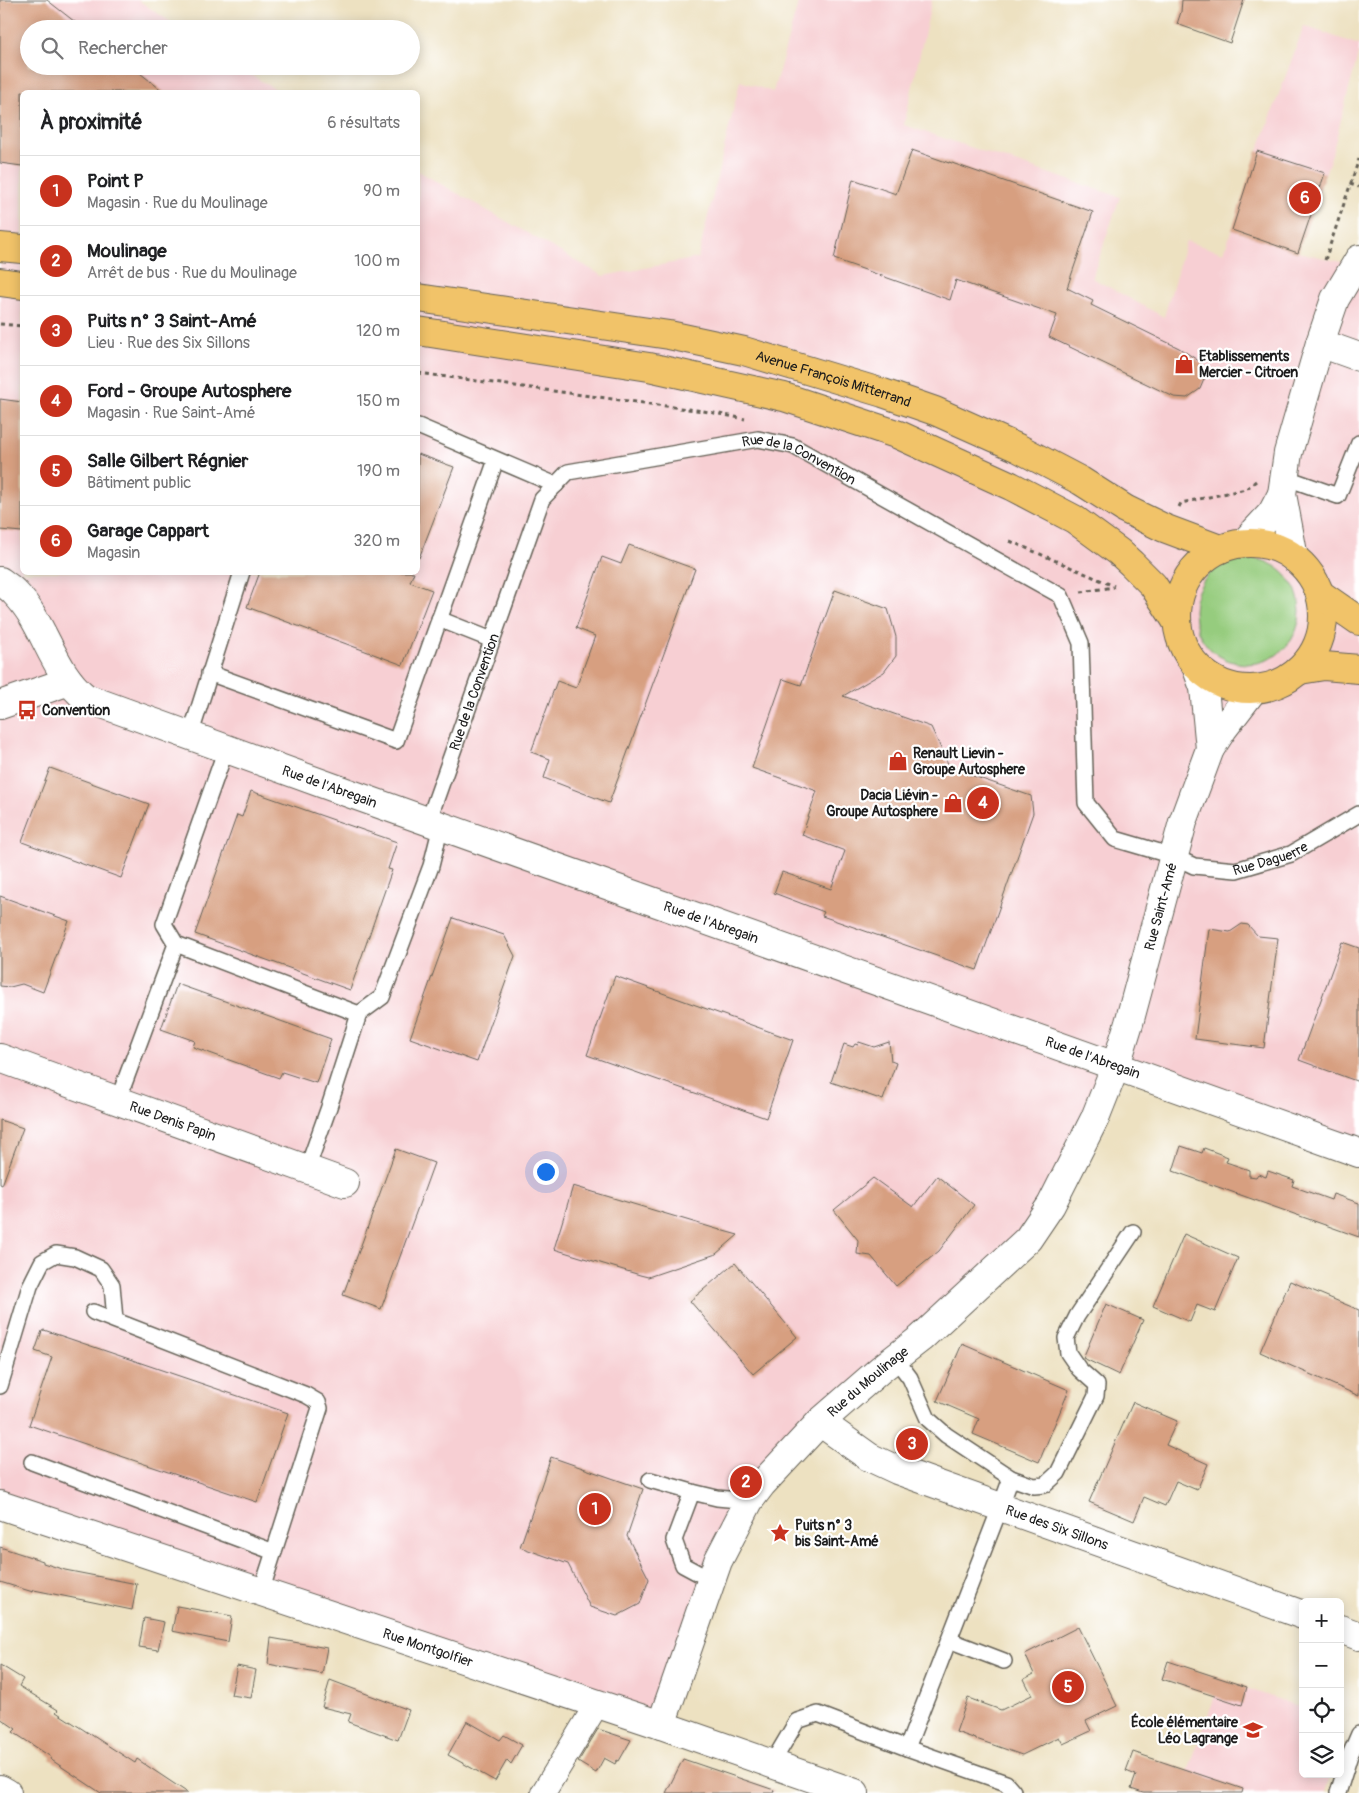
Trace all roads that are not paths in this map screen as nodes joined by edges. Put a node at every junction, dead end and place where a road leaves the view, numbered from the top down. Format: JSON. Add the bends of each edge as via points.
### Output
{"nodes":[{"id":1,"x":0,"y":247,"type":"edge"},
{"id":2,"x":20,"y":249,"type":"edge"},
{"id":3,"x":1359,"y":259,"type":"edge"},
{"id":4,"x":0,"y":282,"type":"edge"},
{"id":5,"x":20,"y":285,"type":"edge"},
{"id":6,"x":420,"y":298,"type":"edge"},
{"id":7,"x":420,"y":331,"type":"edge"},
{"id":8,"x":1320,"y":343,"type":"junction"},
{"id":9,"x":1359,"y":357,"type":"edge"},
{"id":10,"x":420,"y":427,"type":"edge"},
{"id":11,"x":1359,"y":443,"type":"edge"},
{"id":12,"x":496,"y":460,"type":"junction"},
{"id":13,"x":556,"y":485,"type":"junction"},
{"id":14,"x":1283,"y":486,"type":"junction"},
{"id":15,"x":1232,"y":546,"type":"junction"},
{"id":16,"x":1294,"y":558,"type":"junction"},
{"id":17,"x":241,"y":575,"type":"edge"},
{"id":18,"x":0,"y":581,"type":"edge"},
{"id":19,"x":1320,"y":594,"type":"junction"},
{"id":20,"x":439,"y":619,"type":"junction"},
{"id":21,"x":1359,"y":621,"type":"edge"},
{"id":22,"x":1177,"y":622,"type":"junction"},
{"id":23,"x":492,"y":640,"type":"junction"},
{"id":24,"x":1196,"y":666,"type":"junction"},
{"id":25,"x":1359,"y":669,"type":"edge"},
{"id":26,"x":1300,"y":670,"type":"junction"},
{"id":27,"x":209,"y":673,"type":"junction"},
{"id":28,"x":69,"y":681,"type":"junction"},
{"id":29,"x":1253,"y":690,"type":"junction"},
{"id":30,"x":0,"y":705,"type":"edge"},
{"id":31,"x":190,"y":736,"type":"junction"},
{"id":32,"x":226,"y":749,"type":"junction"},
{"id":33,"x":1210,"y":749,"type":"junction"},
{"id":34,"x":1359,"y":814,"type":"edge"},
{"id":35,"x":435,"y":824,"type":"junction"},
{"id":36,"x":1174,"y":856,"type":"junction"},
{"id":37,"x":176,"y":944,"type":"junction"},
{"id":38,"x":359,"y":1014,"type":"junction"},
{"id":39,"x":0,"y":1058,"type":"edge"},
{"id":40,"x":1116,"y":1065,"type":"junction"},
{"id":41,"x":118,"y":1100,"type":"junction"},
{"id":42,"x":1359,"y":1153,"type":"edge"},
{"id":43,"x":307,"y":1169,"type":"junction"},
{"id":44,"x":345,"y":1183,"type":"dead end"},
{"id":45,"x":1133,"y":1232,"type":"dead end"},
{"id":46,"x":93,"y":1312,"type":"dead end"},
{"id":47,"x":115,"y":1320,"type":"junction"},
{"id":48,"x":895,"y":1358,"type":"junction"},
{"id":49,"x":0,"y":1386,"type":"edge"},
{"id":50,"x":820,"y":1422,"type":"junction"},
{"id":51,"x":32,"y":1462,"type":"dead end"},
{"id":52,"x":1011,"y":1478,"type":"junction"},
{"id":53,"x":650,"y":1480,"type":"dead end"},
{"id":54,"x":692,"y":1492,"type":"junction"},
{"id":55,"x":749,"y":1501,"type":"junction"},
{"id":56,"x":0,"y":1505,"type":"edge"},
{"id":57,"x":1000,"y":1508,"type":"junction"},
{"id":58,"x":274,"y":1552,"type":"junction"},
{"id":59,"x":711,"y":1580,"type":"junction"},
{"id":60,"x":261,"y":1592,"type":"junction"},
{"id":61,"x":1299,"y":1614,"type":"edge"},
{"id":62,"x":1344,"y":1630,"type":"edge"},
{"id":63,"x":1359,"y":1636,"type":"edge"},
{"id":64,"x":949,"y":1640,"type":"junction"},
{"id":65,"x":1004,"y":1661,"type":"dead end"},
{"id":66,"x":596,"y":1704,"type":"junction"},
{"id":67,"x":661,"y":1726,"type":"junction"},
{"id":68,"x":1359,"y":1734,"type":"edge"},
{"id":69,"x":906,"y":1748,"type":"junction"},
{"id":70,"x":771,"y":1765,"type":"junction"},
{"id":71,"x":0,"y":1789,"type":"edge"},
{"id":72,"x":7,"y":1793,"type":"edge"},
{"id":73,"x":543,"y":1793,"type":"edge"},
{"id":74,"x":855,"y":1793,"type":"edge"},
{"id":75,"x":1013,"y":1793,"type":"edge"},
{"id":76,"x":1338,"y":1793,"type":"edge"}],
"edges":[{"from":1,"to":2,"type":"main road"},
{"from":3,"to":8,"type":"street","via":[[1335,299]]},
{"from":4,"to":5,"type":"main road"},
{"from":6,"to":15,"type":"main road","name":"Avenue François Mitterrand","via":[[669,335],[744,351],[882,393],[936,411],[1018,448],[1164,528]]},
{"from":7,"to":22,"type":"main road","via":[[649,367],[784,397],[899,435],[1074,519],[1119,552],[1153,585]]},
{"from":8,"to":9,"type":"street"},
{"from":8,"to":14,"type":"street","via":[[1288,452]]},
{"from":10,"to":12,"type":"lane"},
{"from":11,"to":14,"type":"lane","via":[[1338,496]]},
{"from":12,"to":13,"type":"lane"},
{"from":12,"to":20,"type":"lane"},
{"from":13,"to":23,"type":"lane","name":"Rue de la Convention","via":[[542,500]]},
{"from":13,"to":36,"type":"lane","name":"Rue de la Convention","via":[[568,472],[758,439],[793,446],[1061,596],[1081,643],[1086,803],[1115,839]]},
{"from":14,"to":15,"type":"street","via":[[1272,512]]},
{"from":14,"to":16,"type":"street"},
{"from":15,"to":16,"type":"main road","via":[[1262,544]]},
{"from":15,"to":22,"type":"main road","via":[[1201,561],[1190,574],[1179,597]]},
{"from":16,"to":19,"type":"main road","via":[[1314,580]]},
{"from":17,"to":27,"type":"lane"},
{"from":18,"to":28,"type":"street","name":"Rue de l'Abregain","via":[[16,593],[33,616]]},
{"from":19,"to":21,"type":"main road"},
{"from":19,"to":26,"type":"main road","via":[[1323,627],[1319,643]]},
{"from":20,"to":23,"type":"lane"},
{"from":20,"to":27,"type":"lane","via":[[396,741]]},
{"from":22,"to":24,"type":"main road","via":[[1186,653]]},
{"from":23,"to":35,"type":"lane","name":"Rue de la Convention"},
{"from":24,"to":29,"type":"main road","via":[[1222,684]]},
{"from":24,"to":33,"type":"street","via":[[1204,688]]},
{"from":25,"to":26,"type":"main road","via":[[1324,666]]},
{"from":26,"to":29,"type":"main road","via":[[1270,687]]},
{"from":27,"to":31,"type":"lane"},
{"from":28,"to":30,"type":"street"},
{"from":28,"to":31,"type":"street","name":"Rue de l'Abregain","via":[[86,698]]},
{"from":29,"to":33,"type":"street"},
{"from":31,"to":32,"type":"street","name":"Rue de l'Abregain"},
{"from":32,"to":35,"type":"street","name":"Rue de l'Abregain"},
{"from":32,"to":37,"type":"lane","via":[[164,924]]},
{"from":33,"to":36,"type":"street","name":"Rue Saint-Amé"},
{"from":34,"to":36,"type":"lane","name":"Rue Daguerre","via":[[1292,854],[1236,870],[1194,866]]},
{"from":35,"to":38,"type":"lane","name":"Rue de la Convention","via":[[430,866],[382,998]]},
{"from":35,"to":40,"type":"street","name":"Rue de l'Abregain"},
{"from":36,"to":40,"type":"street","name":"Rue Saint-Amé"},
{"from":37,"to":38,"type":"lane"},
{"from":37,"to":41,"type":"lane"},
{"from":38,"to":43,"type":"lane"},
{"from":39,"to":41,"type":"street","name":"Rue Denis Papin"},
{"from":40,"to":42,"type":"street","name":"Rue de l'Abregain"},
{"from":40,"to":48,"type":"street","name":"Rue du Moulinage","via":[[1095,1118],[1056,1196],[1028,1239]]},
{"from":41,"to":43,"type":"street","name":"Rue Denis Papin"},
{"from":43,"to":44,"type":"street","name":"Rue Denis Papin"},
{"from":45,"to":52,"type":"lane","via":[[1066,1338],[1068,1353],[1079,1369],[1097,1385],[1096,1396],[1058,1473],[1045,1485],[1034,1486]]},
{"from":46,"to":47,"type":"lane"},
{"from":47,"to":49,"type":"lane","via":[[112,1285],[101,1269],[75,1256],[56,1254],[42,1262],[30,1286]]},
{"from":47,"to":58,"type":"lane","via":[[318,1402],[320,1408]]},
{"from":48,"to":50,"type":"street","name":"Rue du Moulinage"},
{"from":48,"to":52,"type":"lane","via":[[910,1378],[928,1419],[946,1435]]},
{"from":50,"to":55,"type":"street","name":"Rue du Moulinage"},
{"from":50,"to":57,"type":"street","name":"Rue des Six Sillons","via":[[869,1457]]},
{"from":51,"to":58,"type":"lane"},
{"from":52,"to":57,"type":"lane"},
{"from":53,"to":54,"type":"lane"},
{"from":54,"to":55,"type":"lane"},
{"from":54,"to":59,"type":"lane","via":[[674,1540],[683,1565]]},
{"from":55,"to":59,"type":"street","name":"Rue du Moulinage"},
{"from":56,"to":60,"type":"street","name":"Rue Montgolfier"},
{"from":57,"to":61,"type":"street","name":"Rue des Six Sillons"},
{"from":57,"to":64,"type":"lane"},
{"from":58,"to":60,"type":"lane"},
{"from":59,"to":67,"type":"street","name":"Rue du Moulinage"},
{"from":60,"to":66,"type":"street","name":"Rue Montgolfier"},
{"from":62,"to":63,"type":"street"},
{"from":64,"to":65,"type":"lane"},
{"from":64,"to":69,"type":"lane"},
{"from":66,"to":67,"type":"street","name":"Rue Montgolfier"},
{"from":66,"to":73,"type":"street"},
{"from":67,"to":70,"type":"street","name":"Rue Montgolfier"},
{"from":68,"to":76,"type":"lane"},
{"from":69,"to":70,"type":"lane","via":[[818,1714],[797,1721]]},
{"from":69,"to":75,"type":"lane","via":[[1006,1783]]},
{"from":70,"to":74,"type":"street","name":"Rue Montgolfier"},
{"from":71,"to":72,"type":"street"}]}
